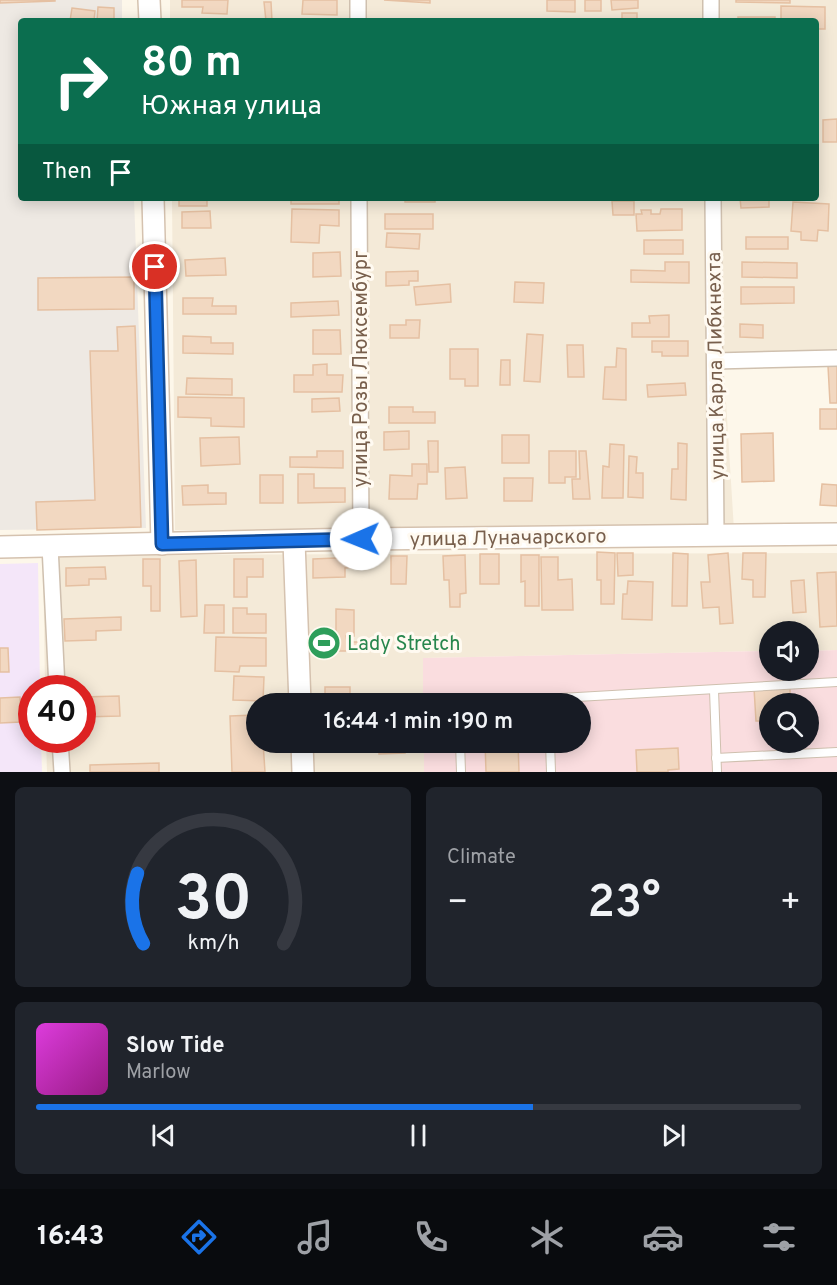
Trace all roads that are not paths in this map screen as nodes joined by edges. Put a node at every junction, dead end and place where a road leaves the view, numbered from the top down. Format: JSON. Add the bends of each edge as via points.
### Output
{"nodes":[{"id":1,"x":149,"y":0,"type":"edge"},
{"id":2,"x":358,"y":0,"type":"edge"},
{"id":3,"x":711,"y":0,"type":"edge"},
{"id":4,"x":150,"y":18,"type":"edge"},
{"id":5,"x":358,"y":18,"type":"edge"},
{"id":6,"x":711,"y":18,"type":"edge"},
{"id":7,"x":153,"y":201,"type":"edge"},
{"id":8,"x":359,"y":201,"type":"edge"},
{"id":9,"x":713,"y":201,"type":"edge"},
{"id":10,"x":837,"y":357,"type":"edge"},
{"id":11,"x":715,"y":361,"type":"junction"},
{"id":12,"x":837,"y":534,"type":"edge"},
{"id":13,"x":716,"y":535,"type":"junction"},
{"id":14,"x":361,"y":539,"type":"junction"},
{"id":15,"x":294,"y":541,"type":"junction"},
{"id":16,"x":162,"y":544,"type":"junction"},
{"id":17,"x":50,"y":546,"type":"junction"},
{"id":18,"x":0,"y":547,"type":"edge"},
{"id":19,"x":56,"y":675,"type":"edge"},
{"id":20,"x":837,"y":682,"type":"edge"},
{"id":21,"x":714,"y":690,"type":"junction"},
{"id":22,"x":300,"y":693,"type":"edge"},
{"id":23,"x":591,"y":697,"type":"edge"},
{"id":24,"x":837,"y":752,"type":"edge"},
{"id":25,"x":61,"y":753,"type":"edge"},
{"id":26,"x":302,"y":753,"type":"edge"},
{"id":27,"x":460,"y":753,"type":"edge"},
{"id":28,"x":550,"y":753,"type":"edge"},
{"id":29,"x":716,"y":759,"type":"junction"},
{"id":30,"x":62,"y":772,"type":"edge"},
{"id":31,"x":303,"y":772,"type":"edge"},
{"id":32,"x":461,"y":772,"type":"edge"},
{"id":33,"x":551,"y":772,"type":"edge"},
{"id":34,"x":717,"y":772,"type":"edge"}],
"edges":[{"from":1,"to":4,"type":"street"},
{"from":2,"to":5,"type":"street"},
{"from":3,"to":6,"type":"street"},
{"from":7,"to":16,"type":"street"},
{"from":8,"to":14,"type":"street","name":"улица Розы Люксембург"},
{"from":9,"to":11,"type":"street","name":"улица Карла Либкнехта"},
{"from":10,"to":11,"type":"street"},
{"from":11,"to":13,"type":"street","name":"улица Карла Либкнехта"},
{"from":12,"to":13,"type":"street","name":"улица Луначарского"},
{"from":13,"to":14,"type":"street","name":"улица Луначарского"},
{"from":14,"to":15,"type":"street","name":"улица Луначарского"},
{"from":15,"to":16,"type":"street","name":"улица Луначарского"},
{"from":15,"to":22,"type":"street"},
{"from":16,"to":17,"type":"street","name":"улица Луначарского"},
{"from":17,"to":18,"type":"street","name":"улица Луначарского"},
{"from":17,"to":19,"type":"street"},
{"from":20,"to":21,"type":"lane"},
{"from":21,"to":23,"type":"lane"},
{"from":21,"to":29,"type":"lane"},
{"from":24,"to":29,"type":"lane"},
{"from":25,"to":30,"type":"street"},
{"from":26,"to":31,"type":"street"},
{"from":27,"to":32,"type":"lane"},
{"from":28,"to":33,"type":"lane"},
{"from":29,"to":34,"type":"lane"}]}
